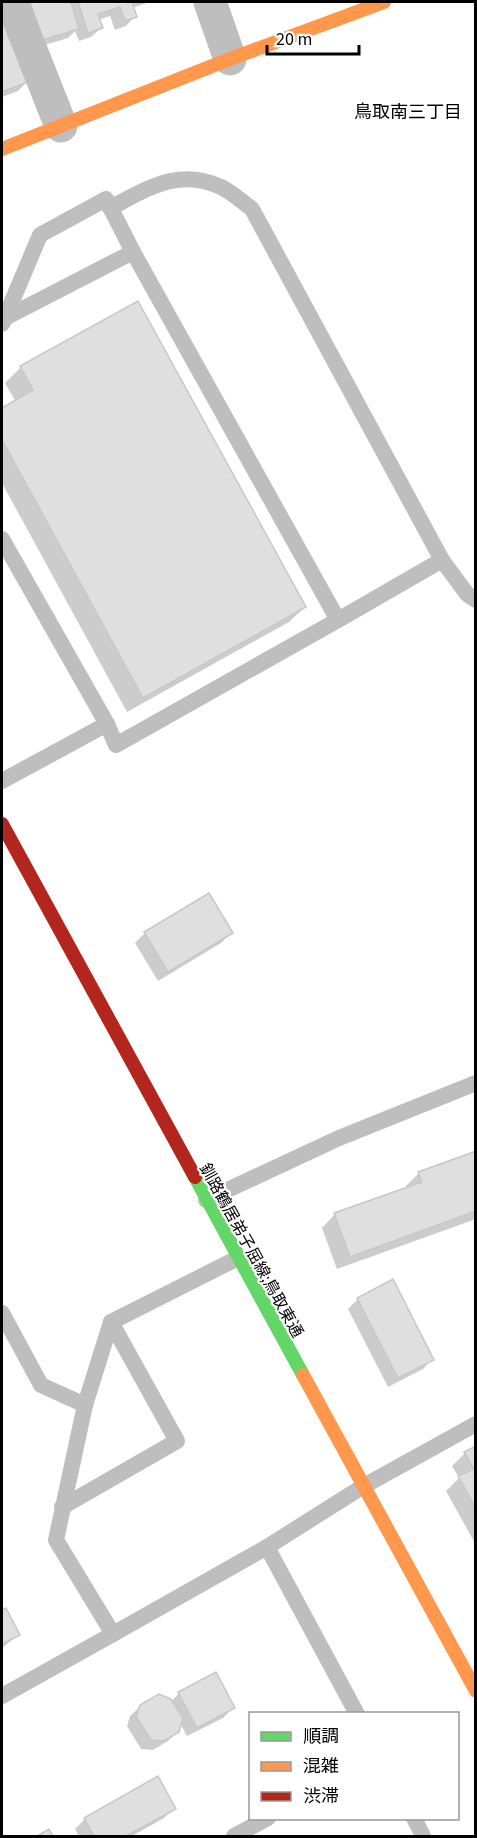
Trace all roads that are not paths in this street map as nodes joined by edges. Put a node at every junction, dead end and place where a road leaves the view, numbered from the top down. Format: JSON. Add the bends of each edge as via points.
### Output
{"nodes":[{"id":1,"x":12,"y":2,"type":"edge"},
{"id":2,"x":210,"y":2,"type":"edge"},
{"id":3,"x":384,"y":2,"type":"edge"},
{"id":4,"x":230,"y":59,"type":"junction"},
{"id":5,"x":61,"y":126,"type":"junction"},
{"id":6,"x":2,"y":149,"type":"edge"},
{"id":7,"x":110,"y":208,"type":"junction"},
{"id":8,"x":133,"y":252,"type":"junction"},
{"id":9,"x":3,"y":321,"type":"edge"},
{"id":10,"x":2,"y":539,"type":"edge"},
{"id":11,"x":442,"y":560,"type":"junction"},
{"id":12,"x":476,"y":600,"type":"edge"},
{"id":13,"x":338,"y":620,"type":"junction"},
{"id":14,"x":107,"y":724,"type":"junction"},
{"id":15,"x":2,"y":781,"type":"edge"},
{"id":16,"x":2,"y":824,"type":"edge"},
{"id":17,"x":476,"y":1083,"type":"edge"},
{"id":18,"x":206,"y":1200,"type":"junction"},
{"id":19,"x":238,"y":1258,"type":"junction"},
{"id":20,"x":2,"y":1313,"type":"edge"},
{"id":21,"x":111,"y":1322,"type":"junction"},
{"id":22,"x":85,"y":1405,"type":"junction"},
{"id":23,"x":476,"y":1424,"type":"edge"},
{"id":24,"x":362,"y":1487,"type":"junction"},
{"id":25,"x":62,"y":1507,"type":"junction"},
{"id":26,"x":267,"y":1546,"type":"junction"},
{"id":27,"x":114,"y":1634,"type":"junction"},
{"id":28,"x":476,"y":1691,"type":"edge"},
{"id":29,"x":2,"y":1696,"type":"edge"},
{"id":30,"x":356,"y":1712,"type":"edge"},
{"id":31,"x":264,"y":1820,"type":"edge"},
{"id":32,"x":415,"y":1820,"type":"edge"},
{"id":33,"x":234,"y":1836,"type":"edge"},
{"id":34,"x":423,"y":1836,"type":"edge"}],
"edges":[{"from":1,"to":5,"type":"street"},
{"from":2,"to":4,"type":"street"},
{"from":3,"to":4,"type":"main road"},
{"from":4,"to":5,"type":"main road"},
{"from":5,"to":6,"type":"main road"},
{"from":7,"to":8,"type":"lane"},
{"from":7,"to":9,"type":"lane","via":[[106,199],[40,235]]},
{"from":7,"to":11,"type":"lane","via":[[164,181],[188,178],[221,187],[252,209]]},
{"from":8,"to":9,"type":"lane"},
{"from":8,"to":13,"type":"lane"},
{"from":10,"to":14,"type":"lane"},
{"from":11,"to":12,"type":"lane"},
{"from":11,"to":13,"type":"lane"},
{"from":13,"to":14,"type":"lane","via":[[117,745]]},
{"from":14,"to":15,"type":"lane"},
{"from":16,"to":18,"type":"main road","name":"釧路鶴居弟子屈線;鳥取東通"},
{"from":17,"to":18,"type":"lane","via":[[339,1138]]},
{"from":18,"to":19,"type":"main road","name":"釧路鶴居弟子屈線;鳥取東通"},
{"from":19,"to":21,"type":"lane"},
{"from":19,"to":24,"type":"main road","name":"釧路鶴居弟子屈線;鳥取東通"},
{"from":20,"to":22,"type":"lane","via":[[41,1385]]},
{"from":21,"to":22,"type":"lane"},
{"from":21,"to":25,"type":"lane","via":[[177,1441]]},
{"from":22,"to":25,"type":"lane"},
{"from":23,"to":24,"type":"lane"},
{"from":24,"to":26,"type":"lane"},
{"from":24,"to":28,"type":"main road","name":"釧路鶴居弟子屈線;鳥取東通"},
{"from":25,"to":27,"type":"lane","via":[[56,1540]]},
{"from":26,"to":27,"type":"lane"},
{"from":26,"to":30,"type":"lane"},
{"from":27,"to":29,"type":"lane"},
{"from":31,"to":33,"type":"lane"},
{"from":32,"to":34,"type":"lane"}]}
